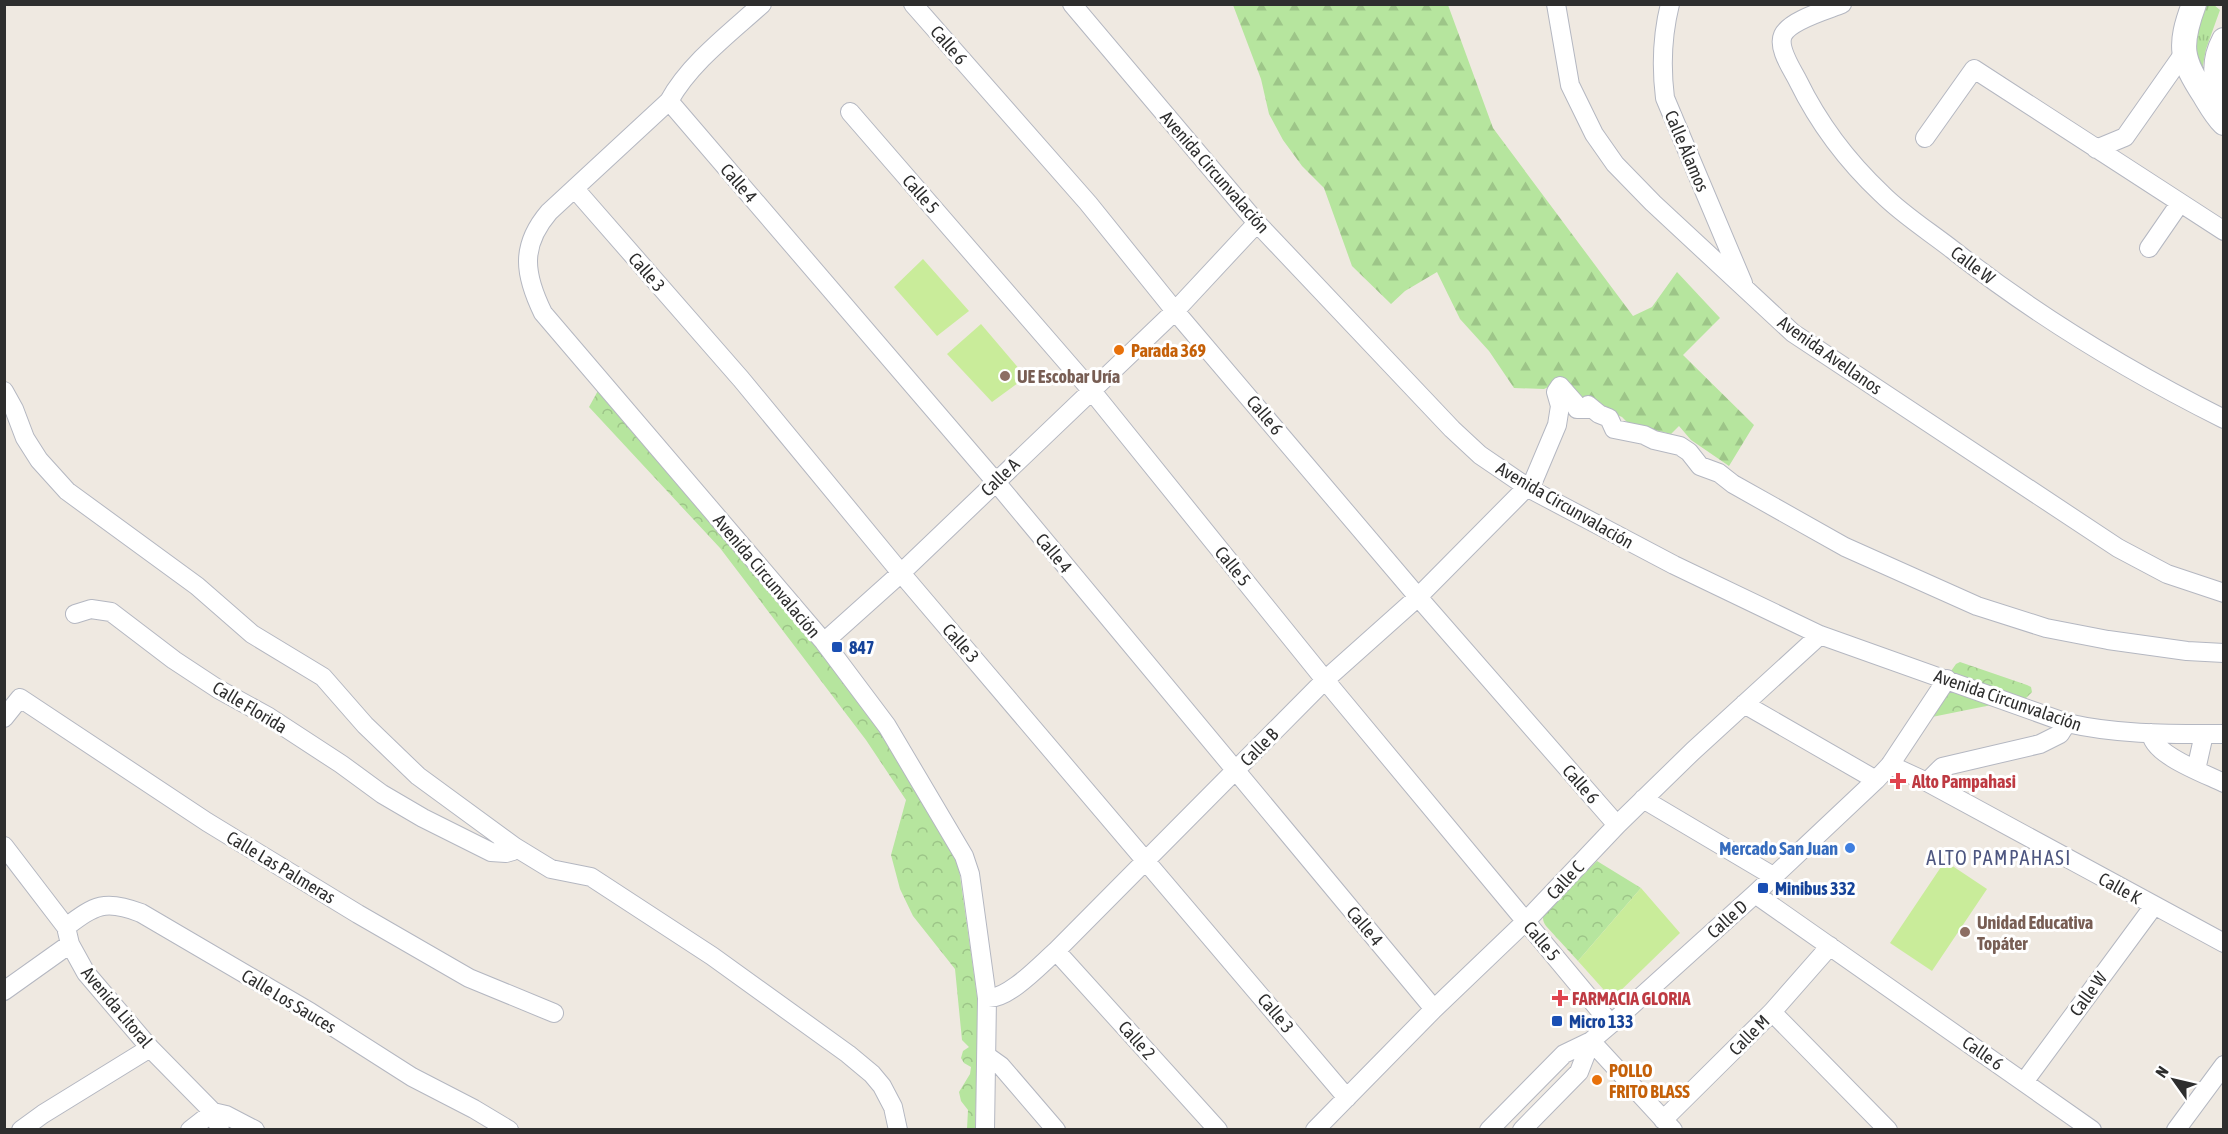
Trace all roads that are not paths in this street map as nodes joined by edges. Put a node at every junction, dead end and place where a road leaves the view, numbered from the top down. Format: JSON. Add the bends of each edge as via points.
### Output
{"nodes":[{"id":1,"x":762,"y":4,"type":"edge"},
{"id":2,"x":776,"y":4,"type":"edge"},
{"id":3,"x":913,"y":4,"type":"edge"},
{"id":4,"x":1072,"y":4,"type":"edge"},
{"id":5,"x":1556,"y":4,"type":"edge"},
{"id":6,"x":1670,"y":4,"type":"edge"},
{"id":7,"x":1842,"y":4,"type":"edge"},
{"id":8,"x":2194,"y":4,"type":"edge"},
{"id":9,"x":2223,"y":44,"type":"edge"},
{"id":10,"x":2184,"y":53,"type":"junction"},
{"id":11,"x":2223,"y":98,"type":"edge"},
{"id":12,"x":670,"y":100,"type":"junction"},
{"id":13,"x":850,"y":112,"type":"dead end"},
{"id":14,"x":2223,"y":123,"type":"edge"},
{"id":15,"x":1925,"y":138,"type":"dead end"},
{"id":16,"x":2096,"y":149,"type":"junction"},
{"id":17,"x":575,"y":189,"type":"junction"},
{"id":18,"x":2180,"y":203,"type":"junction"},
{"id":19,"x":1257,"y":223,"type":"junction"},
{"id":20,"x":2223,"y":231,"type":"edge"},
{"id":21,"x":2149,"y":248,"type":"dead end"},
{"id":22,"x":1746,"y":290,"type":"junction"},
{"id":23,"x":1175,"y":311,"type":"junction"},
{"id":24,"x":1091,"y":390,"type":"junction"},
{"id":25,"x":4,"y":391,"type":"edge"},
{"id":26,"x":2223,"y":419,"type":"edge"},
{"id":27,"x":995,"y":481,"type":"junction"},
{"id":28,"x":1528,"y":488,"type":"junction"},
{"id":29,"x":901,"y":573,"type":"junction"},
{"id":30,"x":2223,"y":593,"type":"edge"},
{"id":31,"x":1418,"y":597,"type":"junction"},
{"id":32,"x":75,"y":614,"type":"dead end"},
{"id":33,"x":1820,"y":635,"type":"junction"},
{"id":34,"x":824,"y":642,"type":"junction"},
{"id":35,"x":2223,"y":652,"type":"edge"},
{"id":36,"x":1947,"y":679,"type":"junction"},
{"id":37,"x":1325,"y":680,"type":"junction"},
{"id":38,"x":1744,"y":704,"type":"junction"},
{"id":39,"x":4,"y":718,"type":"edge"},
{"id":40,"x":2067,"y":723,"type":"junction"},
{"id":41,"x":2151,"y":733,"type":"junction"},
{"id":42,"x":2204,"y":734,"type":"junction"},
{"id":43,"x":2223,"y":734,"type":"edge"},
{"id":44,"x":1890,"y":765,"type":"junction"},
{"id":45,"x":2196,"y":770,"type":"junction"},
{"id":46,"x":1235,"y":771,"type":"junction"},
{"id":47,"x":1876,"y":780,"type":"junction"},
{"id":48,"x":1927,"y":782,"type":"junction"},
{"id":49,"x":2223,"y":783,"type":"edge"},
{"id":50,"x":1643,"y":799,"type":"junction"},
{"id":51,"x":1617,"y":825,"type":"junction"},
{"id":52,"x":4,"y":846,"type":"edge"},
{"id":53,"x":515,"y":847,"type":"junction"},
{"id":54,"x":1146,"y":861,"type":"junction"},
{"id":55,"x":4,"y":866,"type":"edge"},
{"id":56,"x":26,"y":874,"type":"junction"},
{"id":57,"x":1773,"y":876,"type":"junction"},
{"id":58,"x":1755,"y":894,"type":"junction"},
{"id":59,"x":2153,"y":907,"type":"junction"},
{"id":60,"x":1526,"y":921,"type":"junction"},
{"id":61,"x":68,"y":936,"type":"junction"},
{"id":62,"x":2223,"y":943,"type":"edge"},
{"id":63,"x":1830,"y":946,"type":"junction"},
{"id":64,"x":1056,"y":951,"type":"junction"},
{"id":65,"x":4,"y":991,"type":"edge"},
{"id":66,"x":987,"y":998,"type":"junction"},
{"id":67,"x":1434,"y":1009,"type":"junction"},
{"id":68,"x":1772,"y":1012,"type":"junction"},
{"id":69,"x":554,"y":1013,"type":"dead end"},
{"id":70,"x":1611,"y":1024,"type":"junction"},
{"id":71,"x":1591,"y":1041,"type":"junction"},
{"id":72,"x":150,"y":1048,"type":"junction"},
{"id":73,"x":987,"y":1056,"type":"junction"},
{"id":74,"x":2223,"y":1065,"type":"edge"},
{"id":75,"x":2024,"y":1082,"type":"junction"},
{"id":76,"x":1347,"y":1098,"type":"junction"},
{"id":77,"x":213,"y":1112,"type":"junction"},
{"id":78,"x":1668,"y":1125,"type":"edge"},
{"id":79,"x":21,"y":1130,"type":"edge"},
{"id":80,"x":190,"y":1130,"type":"edge"},
{"id":81,"x":220,"y":1130,"type":"edge"},
{"id":82,"x":255,"y":1130,"type":"edge"},
{"id":83,"x":509,"y":1130,"type":"edge"},
{"id":84,"x":898,"y":1130,"type":"edge"},
{"id":85,"x":985,"y":1130,"type":"edge"},
{"id":86,"x":1056,"y":1130,"type":"edge"},
{"id":87,"x":1218,"y":1130,"type":"edge"},
{"id":88,"x":1315,"y":1130,"type":"edge"},
{"id":89,"x":1489,"y":1130,"type":"edge"},
{"id":90,"x":1522,"y":1130,"type":"edge"},
{"id":91,"x":1888,"y":1130,"type":"edge"},
{"id":92,"x":2092,"y":1130,"type":"edge"},
{"id":93,"x":2176,"y":1130,"type":"edge"}],
"edges":[{"from":1,"to":12,"type":"street","via":[[694,68]]},
{"from":2,"to":12,"type":"street","via":[[686,91]]},
{"from":3,"to":23,"type":"street","name":"Calle 6","via":[[1088,203]]},
{"from":4,"to":19,"type":"street","name":"Avenida Circunvalación"},
{"from":5,"to":22,"type":"street","name":"Avenida Avellanos","via":[[1570,85],[1593,135],[1622,172]]},
{"from":6,"to":22,"type":"street","name":"Calle Álamos","via":[[1661,67],[1665,98]]},
{"from":7,"to":26,"type":"street","name":"Calle W","via":[[1791,26],[1784,32],[1782,47],[1823,126],[1849,160],[1883,196],[2039,313]]},
{"from":8,"to":10,"type":"main road","via":[[2186,26]]},
{"from":9,"to":11,"type":"main road","via":[[2215,70]]},
{"from":10,"to":14,"type":"main road","via":[[2194,79]]},
{"from":10,"to":16,"type":"street","via":[[2125,137]]},
{"from":12,"to":17,"type":"street","name":"Avenida Circunvalación"},
{"from":12,"to":27,"type":"street","name":"Calle 4"},
{"from":13,"to":24,"type":"street","name":"Calle 5"},
{"from":15,"to":16,"type":"street","via":[[1974,69]]},
{"from":16,"to":18,"type":"street"},
{"from":17,"to":29,"type":"street","name":"Calle 3","via":[[741,379]]},
{"from":17,"to":34,"type":"street","name":"Avenida Circunvalación","via":[[536,227],[530,245],[527,269],[531,290],[543,313]]},
{"from":18,"to":20,"type":"street"},
{"from":18,"to":21,"type":"street"},
{"from":19,"to":23,"type":"street","name":"Calle A"},
{"from":19,"to":28,"type":"street","name":"Avenida Circunvalación","via":[[1452,429],[1480,455]]},
{"from":22,"to":30,"type":"street","name":"Avenida Avellanos","via":[[1793,333],[2118,548],[2167,574]]},
{"from":23,"to":24,"type":"street","name":"Calle A"},
{"from":23,"to":31,"type":"street","name":"Calle 6"},
{"from":24,"to":27,"type":"street","name":"Calle A"},
{"from":24,"to":37,"type":"street","name":"Calle 5"},
{"from":25,"to":53,"type":"street","via":[[25,438],[67,491],[197,586],[252,634],[323,677],[418,776]]},
{"from":27,"to":29,"type":"street","name":"Calle A"},
{"from":27,"to":46,"type":"street","name":"Calle 4"},
{"from":28,"to":31,"type":"street","name":"Calle B"},
{"from":28,"to":33,"type":"street","name":"Avenida Circunvalación","via":[[1674,565]]},
{"from":28,"to":35,"type":"street","via":[[1557,425],[1560,406],[1556,392],[1560,386],[1577,409],[1588,409],[1588,405],[1609,418],[1614,429],[1680,446],[1700,466],[1719,473],[1845,547],[1977,606],[2046,628],[2087,636],[2187,651]]},
{"from":29,"to":34,"type":"street","name":"Calle A"},
{"from":29,"to":54,"type":"street","name":"Calle 3"},
{"from":31,"to":37,"type":"street","name":"Calle B"},
{"from":31,"to":51,"type":"street","name":"Calle 6"},
{"from":32,"to":53,"type":"street","name":"Calle Florida","via":[[90,609],[111,612],[174,660],[423,818],[490,852],[506,853]]},
{"from":33,"to":36,"type":"street","name":"Avenida Circunvalación"},
{"from":33,"to":38,"type":"street","name":"Calle C"},
{"from":34,"to":66,"type":"street","name":"Avenida Circunvalación","via":[[887,726],[964,856],[970,874]]},
{"from":36,"to":40,"type":"street","name":"Avenida Circunvalación"},
{"from":36,"to":44,"type":"street","name":"Calle D"},
{"from":37,"to":46,"type":"street","name":"Calle B"},
{"from":37,"to":60,"type":"street","name":"Calle 5"},
{"from":38,"to":47,"type":"street"},
{"from":38,"to":50,"type":"street","name":"Calle C"},
{"from":39,"to":69,"type":"street","name":"Calle Las Palmeras","via":[[20,698],[207,822],[358,914],[469,978]]},
{"from":40,"to":41,"type":"street","name":"Avenida Circunvalación","via":[[2098,730]]},
{"from":40,"to":48,"type":"street","via":[[2060,734],[2040,744],[1942,767]]},
{"from":41,"to":42,"type":"street","name":"Avenida Circunvalación"},
{"from":41,"to":45,"type":"street","via":[[2154,744]]},
{"from":42,"to":43,"type":"street","name":"Avenida Circunvalación"},
{"from":42,"to":45,"type":"street"},
{"from":44,"to":47,"type":"street","name":"Calle D"},
{"from":44,"to":48,"type":"street","name":"Calle K"},
{"from":45,"to":49,"type":"street"},
{"from":46,"to":54,"type":"street","name":"Calle B"},
{"from":46,"to":67,"type":"street","name":"Calle 4"},
{"from":47,"to":57,"type":"street","name":"Calle D"},
{"from":48,"to":59,"type":"street","name":"Calle K"},
{"from":50,"to":51,"type":"street","name":"Calle C"},
{"from":50,"to":57,"type":"street"},
{"from":51,"to":60,"type":"street","name":"Calle C"},
{"from":52,"to":56,"type":"street","name":"Avenida Litoral"},
{"from":53,"to":84,"type":"street","via":[[551,869],[591,877],[817,1031],[882,1086],[893,1107]]},
{"from":54,"to":64,"type":"street","name":"Calle B"},
{"from":54,"to":76,"type":"street","name":"Calle 3"},
{"from":55,"to":56,"type":"street"},
{"from":56,"to":61,"type":"street","name":"Avenida Litoral"},
{"from":57,"to":58,"type":"street","name":"Calle D"},
{"from":58,"to":63,"type":"street","name":"Calle 6"},
{"from":58,"to":70,"type":"street","name":"Calle D"},
{"from":59,"to":62,"type":"street","name":"Calle K"},
{"from":59,"to":75,"type":"street","name":"Calle W"},
{"from":60,"to":67,"type":"street","name":"Calle C"},
{"from":60,"to":70,"type":"street","name":"Calle 5"},
{"from":61,"to":65,"type":"street","name":"Calle Los Sauces"},
{"from":61,"to":72,"type":"street","name":"Avenida Litoral","via":[[86,973]]},
{"from":61,"to":83,"type":"street","name":"Calle Los Sauces","via":[[83,914],[109,904],[141,913],[412,1077]]},
{"from":63,"to":68,"type":"street","name":"Calle M"},
{"from":63,"to":75,"type":"street","name":"Calle 6"},
{"from":64,"to":66,"type":"street","name":"Calle B","via":[[1020,983]]},
{"from":64,"to":87,"type":"street","name":"Calle 2"},
{"from":66,"to":73,"type":"street","name":"Avenida Circunvalación"},
{"from":67,"to":76,"type":"street","name":"Calle C"},
{"from":68,"to":78,"type":"street","name":"Calle M"},
{"from":68,"to":91,"type":"street"},
{"from":70,"to":71,"type":"street","name":"Calle D"},
{"from":71,"to":78,"type":"street"},
{"from":71,"to":89,"type":"street","name":"Calle D","via":[[1564,1054]]},
{"from":71,"to":90,"type":"street","name":"Calle D","via":[[1579,1072]]},
{"from":72,"to":77,"type":"street","name":"Avenida Litoral"},
{"from":72,"to":79,"type":"street"},
{"from":73,"to":85,"type":"street","name":"Avenida Circunvalación"},
{"from":73,"to":86,"type":"street","via":[[1001,1066]]},
{"from":74,"to":93,"type":"street"},
{"from":75,"to":92,"type":"street","name":"Calle 6"},
{"from":76,"to":88,"type":"street","name":"Calle C"},
{"from":77,"to":80,"type":"street"},
{"from":77,"to":81,"type":"street","name":"Avenida Litoral"},
{"from":77,"to":82,"type":"street"}]}
